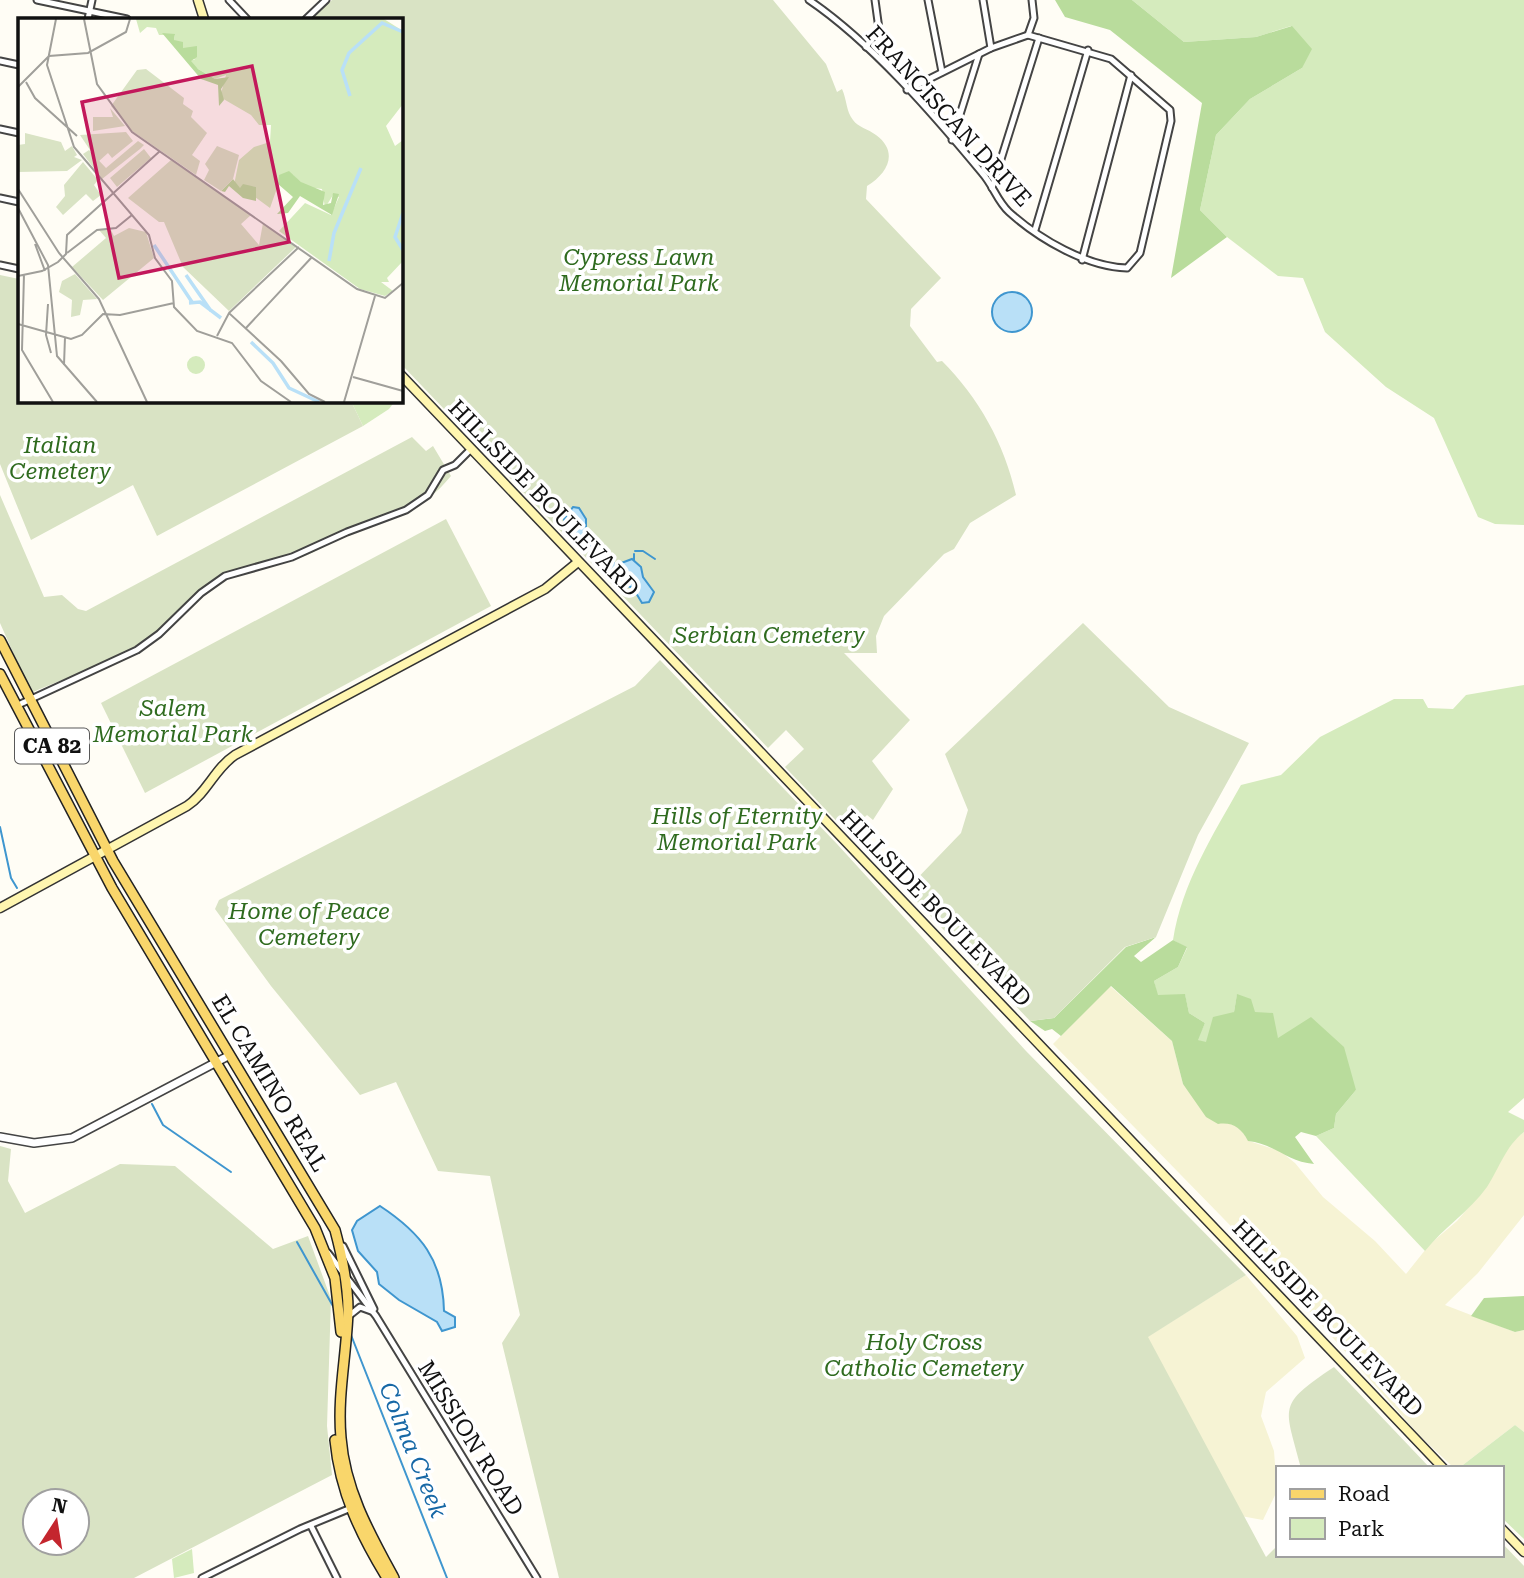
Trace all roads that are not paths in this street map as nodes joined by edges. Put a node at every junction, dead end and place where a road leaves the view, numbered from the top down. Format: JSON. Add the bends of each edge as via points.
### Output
{"nodes":[{"id":1,"x":37,"y":0,"type":"edge"},
{"id":2,"x":92,"y":0,"type":"edge"},
{"id":3,"x":198,"y":0,"type":"edge"},
{"id":4,"x":229,"y":0,"type":"edge"},
{"id":5,"x":875,"y":0,"type":"edge"},
{"id":6,"x":928,"y":0,"type":"edge"},
{"id":7,"x":983,"y":0,"type":"edge"},
{"id":8,"x":1032,"y":0,"type":"edge"},
{"id":9,"x":324,"y":1,"type":"edge"},
{"id":10,"x":811,"y":1,"type":"edge"},
{"id":11,"x":90,"y":11,"type":"junction"},
{"id":12,"x":88,"y":18,"type":"edge"},
{"id":13,"x":122,"y":18,"type":"edge"},
{"id":14,"x":204,"y":18,"type":"edge"},
{"id":15,"x":246,"y":18,"type":"edge"},
{"id":16,"x":307,"y":18,"type":"edge"},
{"id":17,"x":1028,"y":35,"type":"junction"},
{"id":18,"x":1039,"y":38,"type":"junction"},
{"id":19,"x":866,"y":47,"type":"junction"},
{"id":20,"x":991,"y":48,"type":"junction"},
{"id":21,"x":1088,"y":50,"type":"junction"},
{"id":22,"x":979,"y":54,"type":"junction"},
{"id":23,"x":0,"y":61,"type":"edge"},
{"id":24,"x":18,"y":65,"type":"edge"},
{"id":25,"x":942,"y":72,"type":"junction"},
{"id":26,"x":1130,"y":75,"type":"junction"},
{"id":27,"x":907,"y":90,"type":"junction"},
{"id":28,"x":0,"y":129,"type":"edge"},
{"id":29,"x":18,"y":133,"type":"edge"},
{"id":30,"x":952,"y":140,"type":"junction"},
{"id":31,"x":992,"y":188,"type":"junction"},
{"id":32,"x":0,"y":198,"type":"edge"},
{"id":33,"x":18,"y":202,"type":"edge"},
{"id":34,"x":1035,"y":230,"type":"junction"},
{"id":35,"x":1082,"y":260,"type":"junction"},
{"id":36,"x":0,"y":265,"type":"edge"},
{"id":37,"x":18,"y":269,"type":"edge"},
{"id":38,"x":402,"y":376,"type":"edge"},
{"id":39,"x":471,"y":449,"type":"junction"},
{"id":40,"x":578,"y":562,"type":"junction"},
{"id":41,"x":0,"y":640,"type":"edge"},
{"id":42,"x":0,"y":674,"type":"edge"},
{"id":43,"x":29,"y":699,"type":"junction"},
{"id":44,"x":16,"y":706,"type":"junction"},
{"id":45,"x":107,"y":850,"type":"junction"},
{"id":46,"x":94,"y":857,"type":"junction"},
{"id":47,"x":0,"y":908,"type":"edge"},
{"id":48,"x":230,"y":1055,"type":"junction"},
{"id":49,"x":217,"y":1062,"type":"junction"},
{"id":50,"x":0,"y":1137,"type":"edge"},
{"id":51,"x":335,"y":1230,"type":"junction"},
{"id":52,"x":323,"y":1244,"type":"junction"},
{"id":53,"x":346,"y":1278,"type":"junction"},
{"id":54,"x":376,"y":1316,"type":"junction"},
{"id":55,"x":348,"y":1320,"type":"junction"},
{"id":56,"x":1441,"y":1466,"type":"edge"},
{"id":57,"x":354,"y":1507,"type":"junction"},
{"id":58,"x":311,"y":1526,"type":"junction"},
{"id":59,"x":1503,"y":1530,"type":"edge"},
{"id":60,"x":1524,"y":1552,"type":"edge"},
{"id":61,"x":202,"y":1578,"type":"edge"},
{"id":62,"x":336,"y":1578,"type":"edge"},
{"id":63,"x":387,"y":1578,"type":"edge"},
{"id":64,"x":394,"y":1578,"type":"edge"},
{"id":65,"x":537,"y":1578,"type":"edge"}],
"edges":[{"from":1,"to":11,"type":"street"},
{"from":2,"to":11,"type":"street"},
{"from":3,"to":14,"type":"main road"},
{"from":4,"to":15,"type":"street"},
{"from":5,"to":19,"type":"street","via":[[879,29]]},
{"from":6,"to":25,"type":"street"},
{"from":7,"to":20,"type":"street"},
{"from":8,"to":17,"type":"street","via":[[1034,18]]},
{"from":9,"to":16,"type":"street"},
{"from":10,"to":19,"type":"street","name":"FRANCISCAN DRIVE"},
{"from":11,"to":12,"type":"street"},
{"from":11,"to":13,"type":"street"},
{"from":17,"to":18,"type":"street"},
{"from":17,"to":20,"type":"street"},
{"from":18,"to":21,"type":"street"},
{"from":18,"to":31,"type":"street"},
{"from":19,"to":27,"type":"street","name":"FRANCISCAN DRIVE"},
{"from":20,"to":22,"type":"street"},
{"from":21,"to":26,"type":"street","via":[[1111,59]]},
{"from":21,"to":34,"type":"street"},
{"from":22,"to":25,"type":"street"},
{"from":22,"to":30,"type":"street"},
{"from":23,"to":24,"type":"street"},
{"from":25,"to":27,"type":"street"},
{"from":26,"to":35,"type":"street"},
{"from":26,"to":35,"type":"street","name":"FRANCISCAN DRIVE","via":[[1163,101],[1171,116],[1140,253],[1127,268]]},
{"from":27,"to":30,"type":"street","name":"FRANCISCAN DRIVE"},
{"from":28,"to":29,"type":"street"},
{"from":30,"to":31,"type":"street","name":"FRANCISCAN DRIVE"},
{"from":31,"to":34,"type":"street","name":"FRANCISCAN DRIVE","via":[[1006,209]]},
{"from":32,"to":33,"type":"street"},
{"from":34,"to":35,"type":"street","name":"FRANCISCAN DRIVE"},
{"from":36,"to":37,"type":"street"},
{"from":38,"to":39,"type":"main road","name":"HILLSIDE BOULEVARD"},
{"from":39,"to":40,"type":"main road","name":"HILLSIDE BOULEVARD"},
{"from":39,"to":43,"type":"street","via":[[443,470],[432,490],[406,510],[292,557],[225,576],[144,646]]},
{"from":40,"to":45,"type":"main road","via":[[542,590],[235,755],[191,803]]},
{"from":40,"to":56,"type":"main road","name":"HILLSIDE BOULEVARD"},
{"from":41,"to":43,"type":"main road","name":"EL CAMINO REAL","number":"CA 82"},
{"from":42,"to":44,"type":"main road","name":"EL CAMINO REAL","number":"CA 82"},
{"from":43,"to":44,"type":"street"},
{"from":43,"to":45,"type":"main road","name":"EL CAMINO REAL","number":"CA 82"},
{"from":44,"to":46,"type":"main road","name":"EL CAMINO REAL","number":"CA 82"},
{"from":45,"to":46,"type":"main road"},
{"from":45,"to":48,"type":"main road","name":"EL CAMINO REAL","number":"CA 82"},
{"from":46,"to":47,"type":"main road"},
{"from":46,"to":49,"type":"main road","name":"EL CAMINO REAL","number":"CA 82"},
{"from":48,"to":49,"type":"street"},
{"from":48,"to":51,"type":"main road","name":"EL CAMINO REAL","number":"CA 82"},
{"from":49,"to":50,"type":"street","via":[[72,1138],[34,1143]]},
{"from":49,"to":52,"type":"main road","name":"EL CAMINO REAL","number":"CA 82"},
{"from":51,"to":53,"type":"main road","name":"EL CAMINO REAL","number":"CA 82"},
{"from":51,"to":54,"type":"street","name":"MISSION ROAD"},
{"from":52,"to":53,"type":"street","name":"MISSION ROAD"},
{"from":52,"to":57,"type":"main road","name":"EL CAMINO REAL","number":"CA 82","via":[[340,1307],[334,1426],[339,1468]]},
{"from":53,"to":54,"type":"street","name":"MISSION ROAD"},
{"from":53,"to":55,"type":"main road","name":"EL CAMINO REAL","number":"CA 82"},
{"from":54,"to":55,"type":"street","via":[[357,1308]]},
{"from":54,"to":65,"type":"street","name":"MISSION ROAD"},
{"from":55,"to":57,"type":"main road","name":"EL CAMINO REAL","number":"CA 82","via":[[340,1426]]},
{"from":57,"to":58,"type":"street"},
{"from":57,"to":63,"type":"main road","name":"EL CAMINO REAL","number":"CA 82"},
{"from":57,"to":64,"type":"main road","name":"EL CAMINO REAL","number":"CA 82"},
{"from":58,"to":61,"type":"street"},
{"from":58,"to":62,"type":"street"},
{"from":59,"to":60,"type":"main road"}]}
